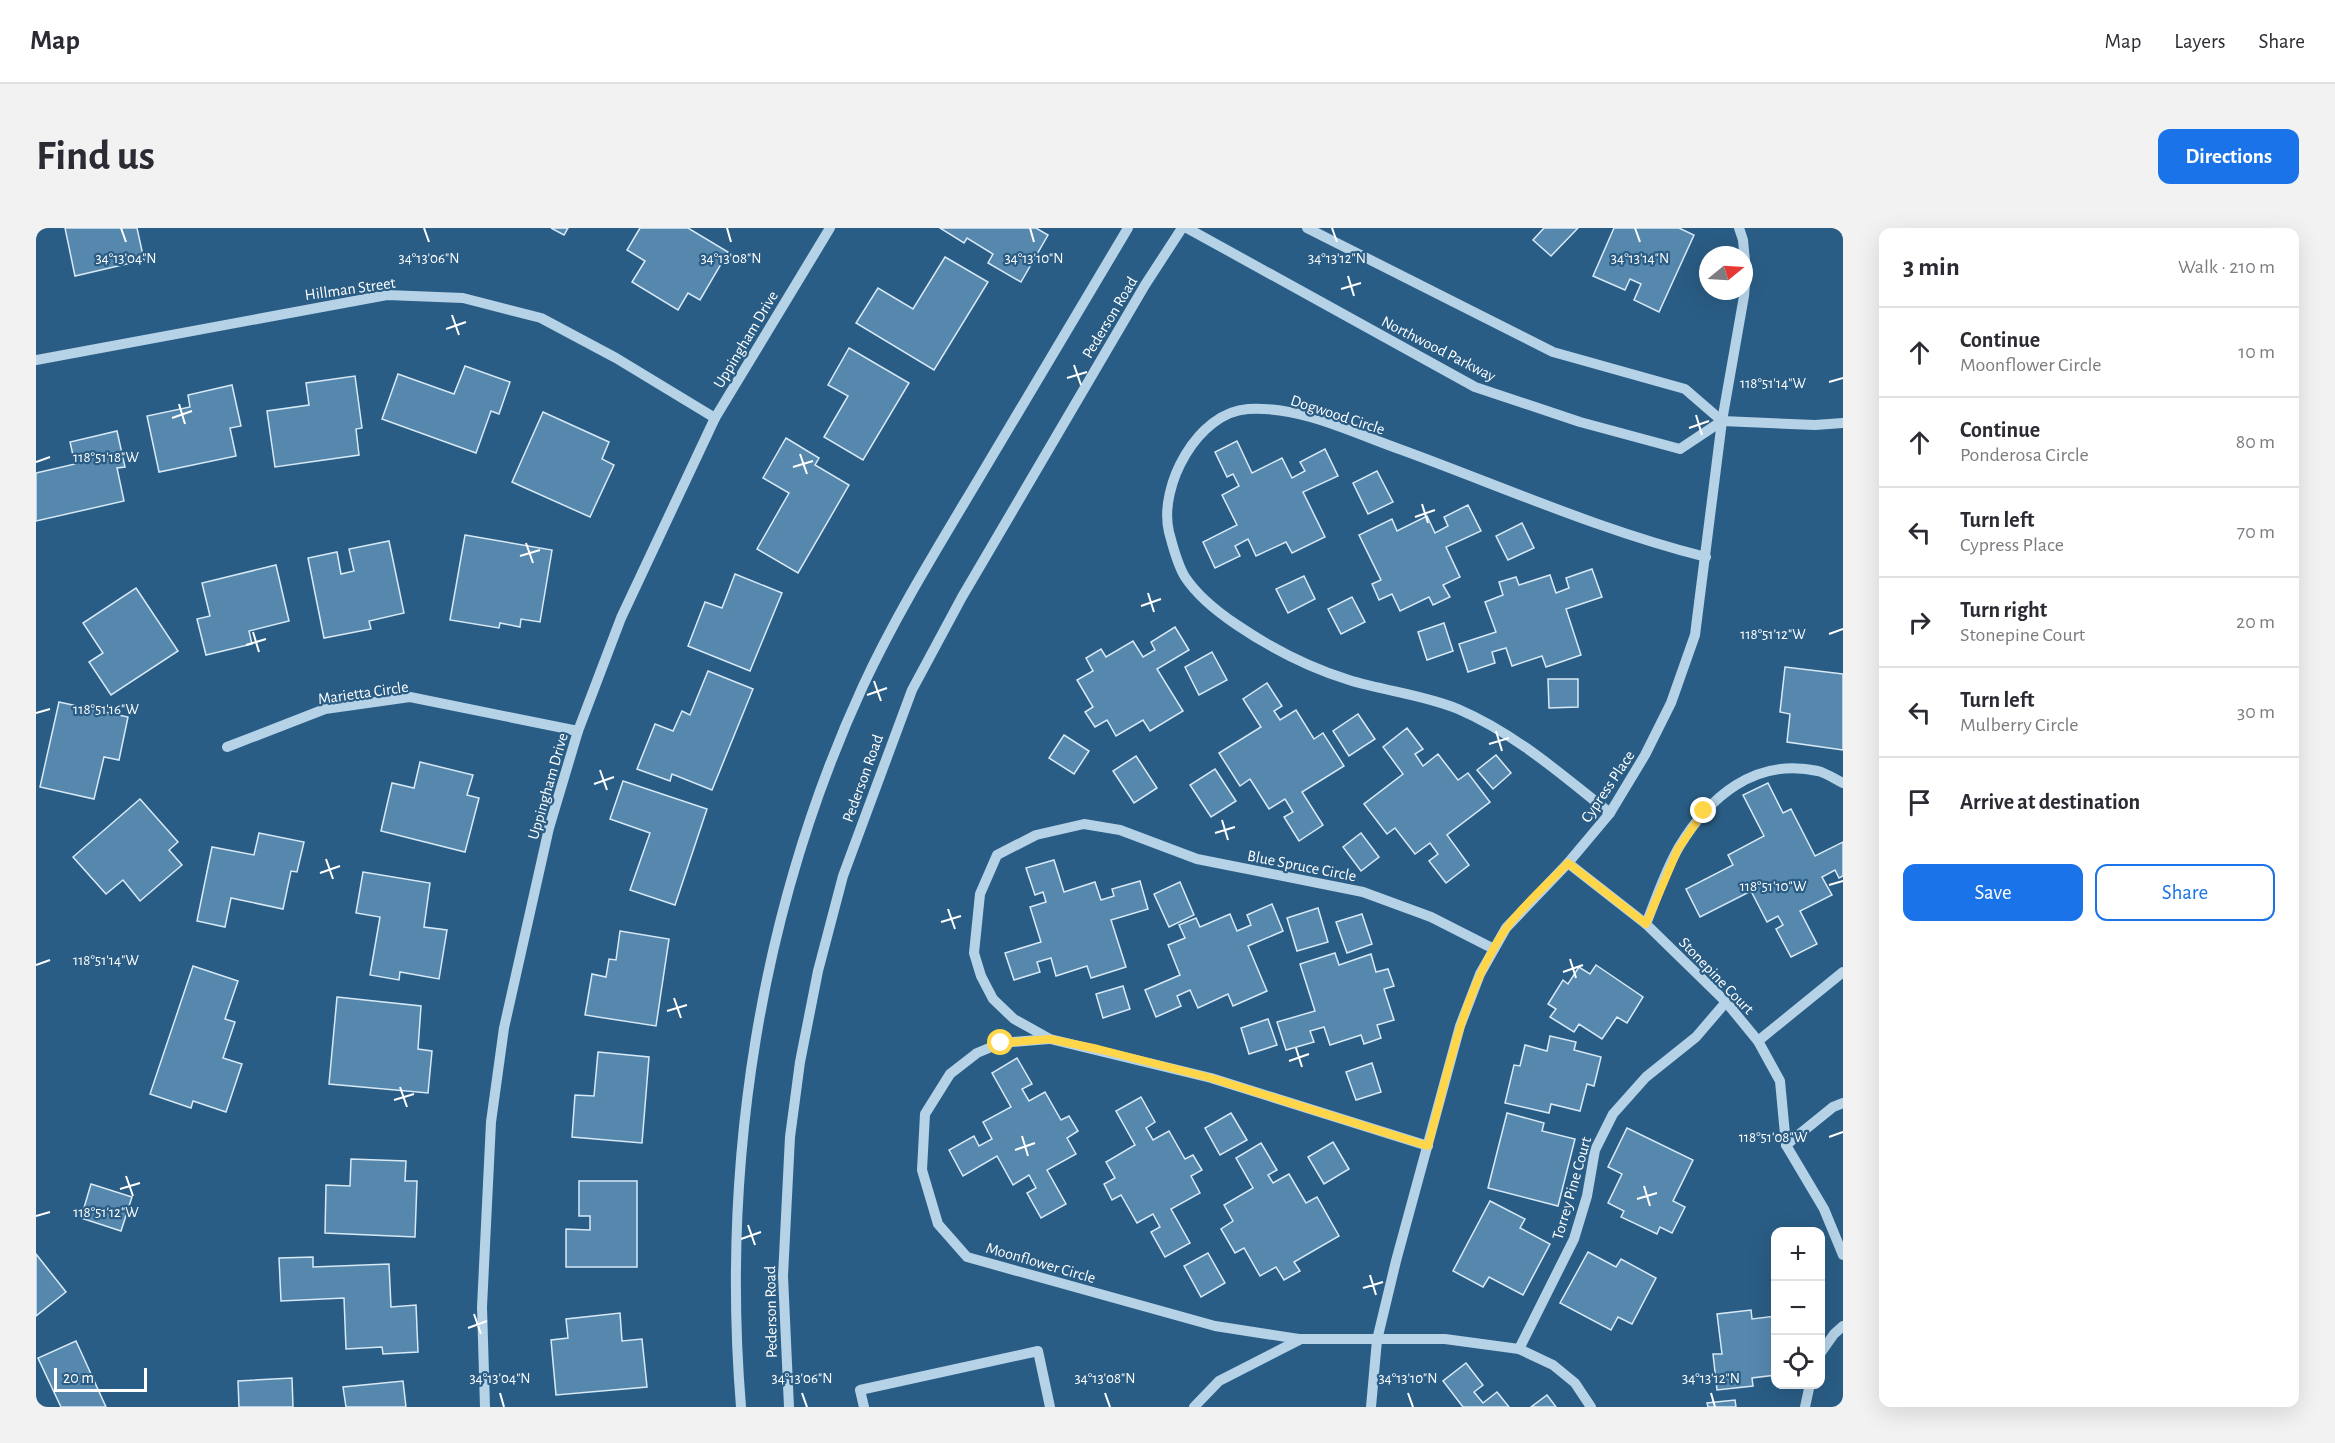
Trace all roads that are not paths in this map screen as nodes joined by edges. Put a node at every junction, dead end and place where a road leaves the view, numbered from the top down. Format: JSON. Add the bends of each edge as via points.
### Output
{"nodes":[{"id":1,"x":830,"y":228,"type":"edge"},
{"id":2,"x":1128,"y":228,"type":"edge"},
{"id":3,"x":1182,"y":228,"type":"edge"},
{"id":4,"x":1187,"y":228,"type":"edge"},
{"id":5,"x":1307,"y":228,"type":"edge"},
{"id":6,"x":1738,"y":228,"type":"edge"},
{"id":7,"x":36,"y":360,"type":"edge"},
{"id":8,"x":715,"y":418,"type":"junction"},
{"id":9,"x":1722,"y":421,"type":"junction"},
{"id":10,"x":1843,"y":423,"type":"edge"},
{"id":11,"x":1706,"y":557,"type":"junction"},
{"id":12,"x":578,"y":731,"type":"junction"},
{"id":13,"x":227,"y":747,"type":"dead end"},
{"id":14,"x":1843,"y":783,"type":"edge"},
{"id":15,"x":1610,"y":813,"type":"junction"},
{"id":16,"x":1568,"y":863,"type":"junction"},
{"id":17,"x":1646,"y":924,"type":"junction"},
{"id":18,"x":1494,"y":949,"type":"junction"},
{"id":19,"x":1843,"y":972,"type":"edge"},
{"id":20,"x":1726,"y":1002,"type":"junction"},
{"id":21,"x":1050,"y":1039,"type":"junction"},
{"id":22,"x":1758,"y":1041,"type":"junction"},
{"id":23,"x":1843,"y":1104,"type":"edge"},
{"id":24,"x":1786,"y":1145,"type":"junction"},
{"id":25,"x":1428,"y":1146,"type":"junction"},
{"id":26,"x":1843,"y":1255,"type":"edge"},
{"id":27,"x":1843,"y":1326,"type":"edge"},
{"id":28,"x":1299,"y":1340,"type":"junction"},
{"id":29,"x":1377,"y":1340,"type":"junction"},
{"id":30,"x":1825,"y":1348,"type":"edge"},
{"id":31,"x":1519,"y":1349,"type":"junction"},
{"id":32,"x":1809,"y":1389,"type":"edge"},
{"id":33,"x":485,"y":1407,"type":"edge"},
{"id":34,"x":741,"y":1407,"type":"edge"},
{"id":35,"x":789,"y":1407,"type":"edge"},
{"id":36,"x":864,"y":1407,"type":"edge"},
{"id":37,"x":1050,"y":1407,"type":"edge"},
{"id":38,"x":1194,"y":1407,"type":"edge"},
{"id":39,"x":1371,"y":1407,"type":"edge"},
{"id":40,"x":1591,"y":1407,"type":"edge"},
{"id":41,"x":1805,"y":1407,"type":"edge"}],
"edges":[{"from":1,"to":8,"type":"street","name":"Uppingham Drive"},
{"from":2,"to":34,"type":"street","name":"Pederson Road","via":[[906,604],[864,685],[831,764],[798,862],[767,974],[749,1076],[737,1211]]},
{"from":3,"to":35,"type":"street","name":"Pederson Road","via":[[962,597],[912,690],[843,876],[818,970],[790,1137],[783,1276]]},
{"from":4,"to":9,"type":"street","name":"Northwood Parkway","via":[[1475,387],[1580,423],[1680,449]]},
{"from":5,"to":9,"type":"street","via":[[1553,352],[1685,389]]},
{"from":6,"to":9,"type":"street","name":"Cypress Place","via":[[1746,272]]},
{"from":7,"to":8,"type":"street","name":"Hillman Street","via":[[387,295],[463,298],[541,318]]},
{"from":8,"to":12,"type":"street","name":"Uppingham Drive","via":[[621,618]]},
{"from":9,"to":10,"type":"street"},
{"from":9,"to":11,"type":"street","name":"Cypress Place"},
{"from":11,"to":15,"type":"street","name":"Cypress Place","via":[[1695,635],[1671,703]]},
{"from":11,"to":15,"type":"street","name":"Dogwood Circle","via":[[1650,543],[1287,411],[1245,409],[1220,418],[1191,446],[1177,471],[1168,527],[1175,553],[1185,577],[1237,625],[1307,665],[1454,708],[1482,720],[1533,752]]},
{"from":12,"to":13,"type":"street","name":"Marietta Circle","via":[[410,697],[325,709]]},
{"from":12,"to":33,"type":"street","name":"Uppingham Drive","via":[[528,913],[504,1028],[491,1122],[482,1306]]},
{"from":14,"to":17,"type":"street","via":[[1819,771],[1781,768],[1734,785],[1704,811],[1678,849]]},
{"from":15,"to":16,"type":"street","name":"Cypress Place"},
{"from":16,"to":17,"type":"street","name":"Stonepine Court"},
{"from":16,"to":18,"type":"street","name":"Cypress Place","via":[[1506,928]]},
{"from":17,"to":20,"type":"street","name":"Stonepine Court"},
{"from":18,"to":21,"type":"street","name":"Blue Spruce Circle","via":[[1431,917],[1363,892],[1197,859],[1120,830],[1084,824],[1036,835],[997,855],[980,894],[975,953],[981,976],[993,999],[1014,1019]]},
{"from":18,"to":25,"type":"street","name":"Cypress Place","via":[[1460,1026]]},
{"from":19,"to":22,"type":"street"},
{"from":20,"to":22,"type":"street","name":"Stonepine Court"},
{"from":20,"to":31,"type":"street","name":"Torrey Pine Court","via":[[1696,1037],[1646,1077],[1613,1114],[1595,1150],[1574,1239]]},
{"from":21,"to":25,"type":"street","via":[[1211,1078]]},
{"from":21,"to":28,"type":"street","name":"Moonflower Circle","via":[[1001,1043],[977,1053],[950,1074],[925,1114],[922,1170],[938,1224],[967,1257],[1215,1326]]},
{"from":22,"to":24,"type":"street","name":"Stonepine Court","via":[[1780,1081]]},
{"from":23,"to":24,"type":"street","via":[[1833,1107]]},
{"from":24,"to":26,"type":"street","via":[[1824,1209]]},
{"from":25,"to":29,"type":"street","name":"Cypress Place"},
{"from":27,"to":30,"type":"street"},
{"from":28,"to":29,"type":"street","name":"Moonflower Circle"},
{"from":28,"to":38,"type":"street","via":[[1219,1381]]},
{"from":29,"to":31,"type":"street","name":"Moonflower Circle","via":[[1445,1339]]},
{"from":29,"to":39,"type":"street","name":"Cypress Place"},
{"from":31,"to":40,"type":"street","name":"Moonflower Circle","via":[[1553,1365],[1575,1383]]},
{"from":32,"to":41,"type":"street"},
{"from":36,"to":37,"type":"street","via":[[860,1390],[1038,1351]]}]}
